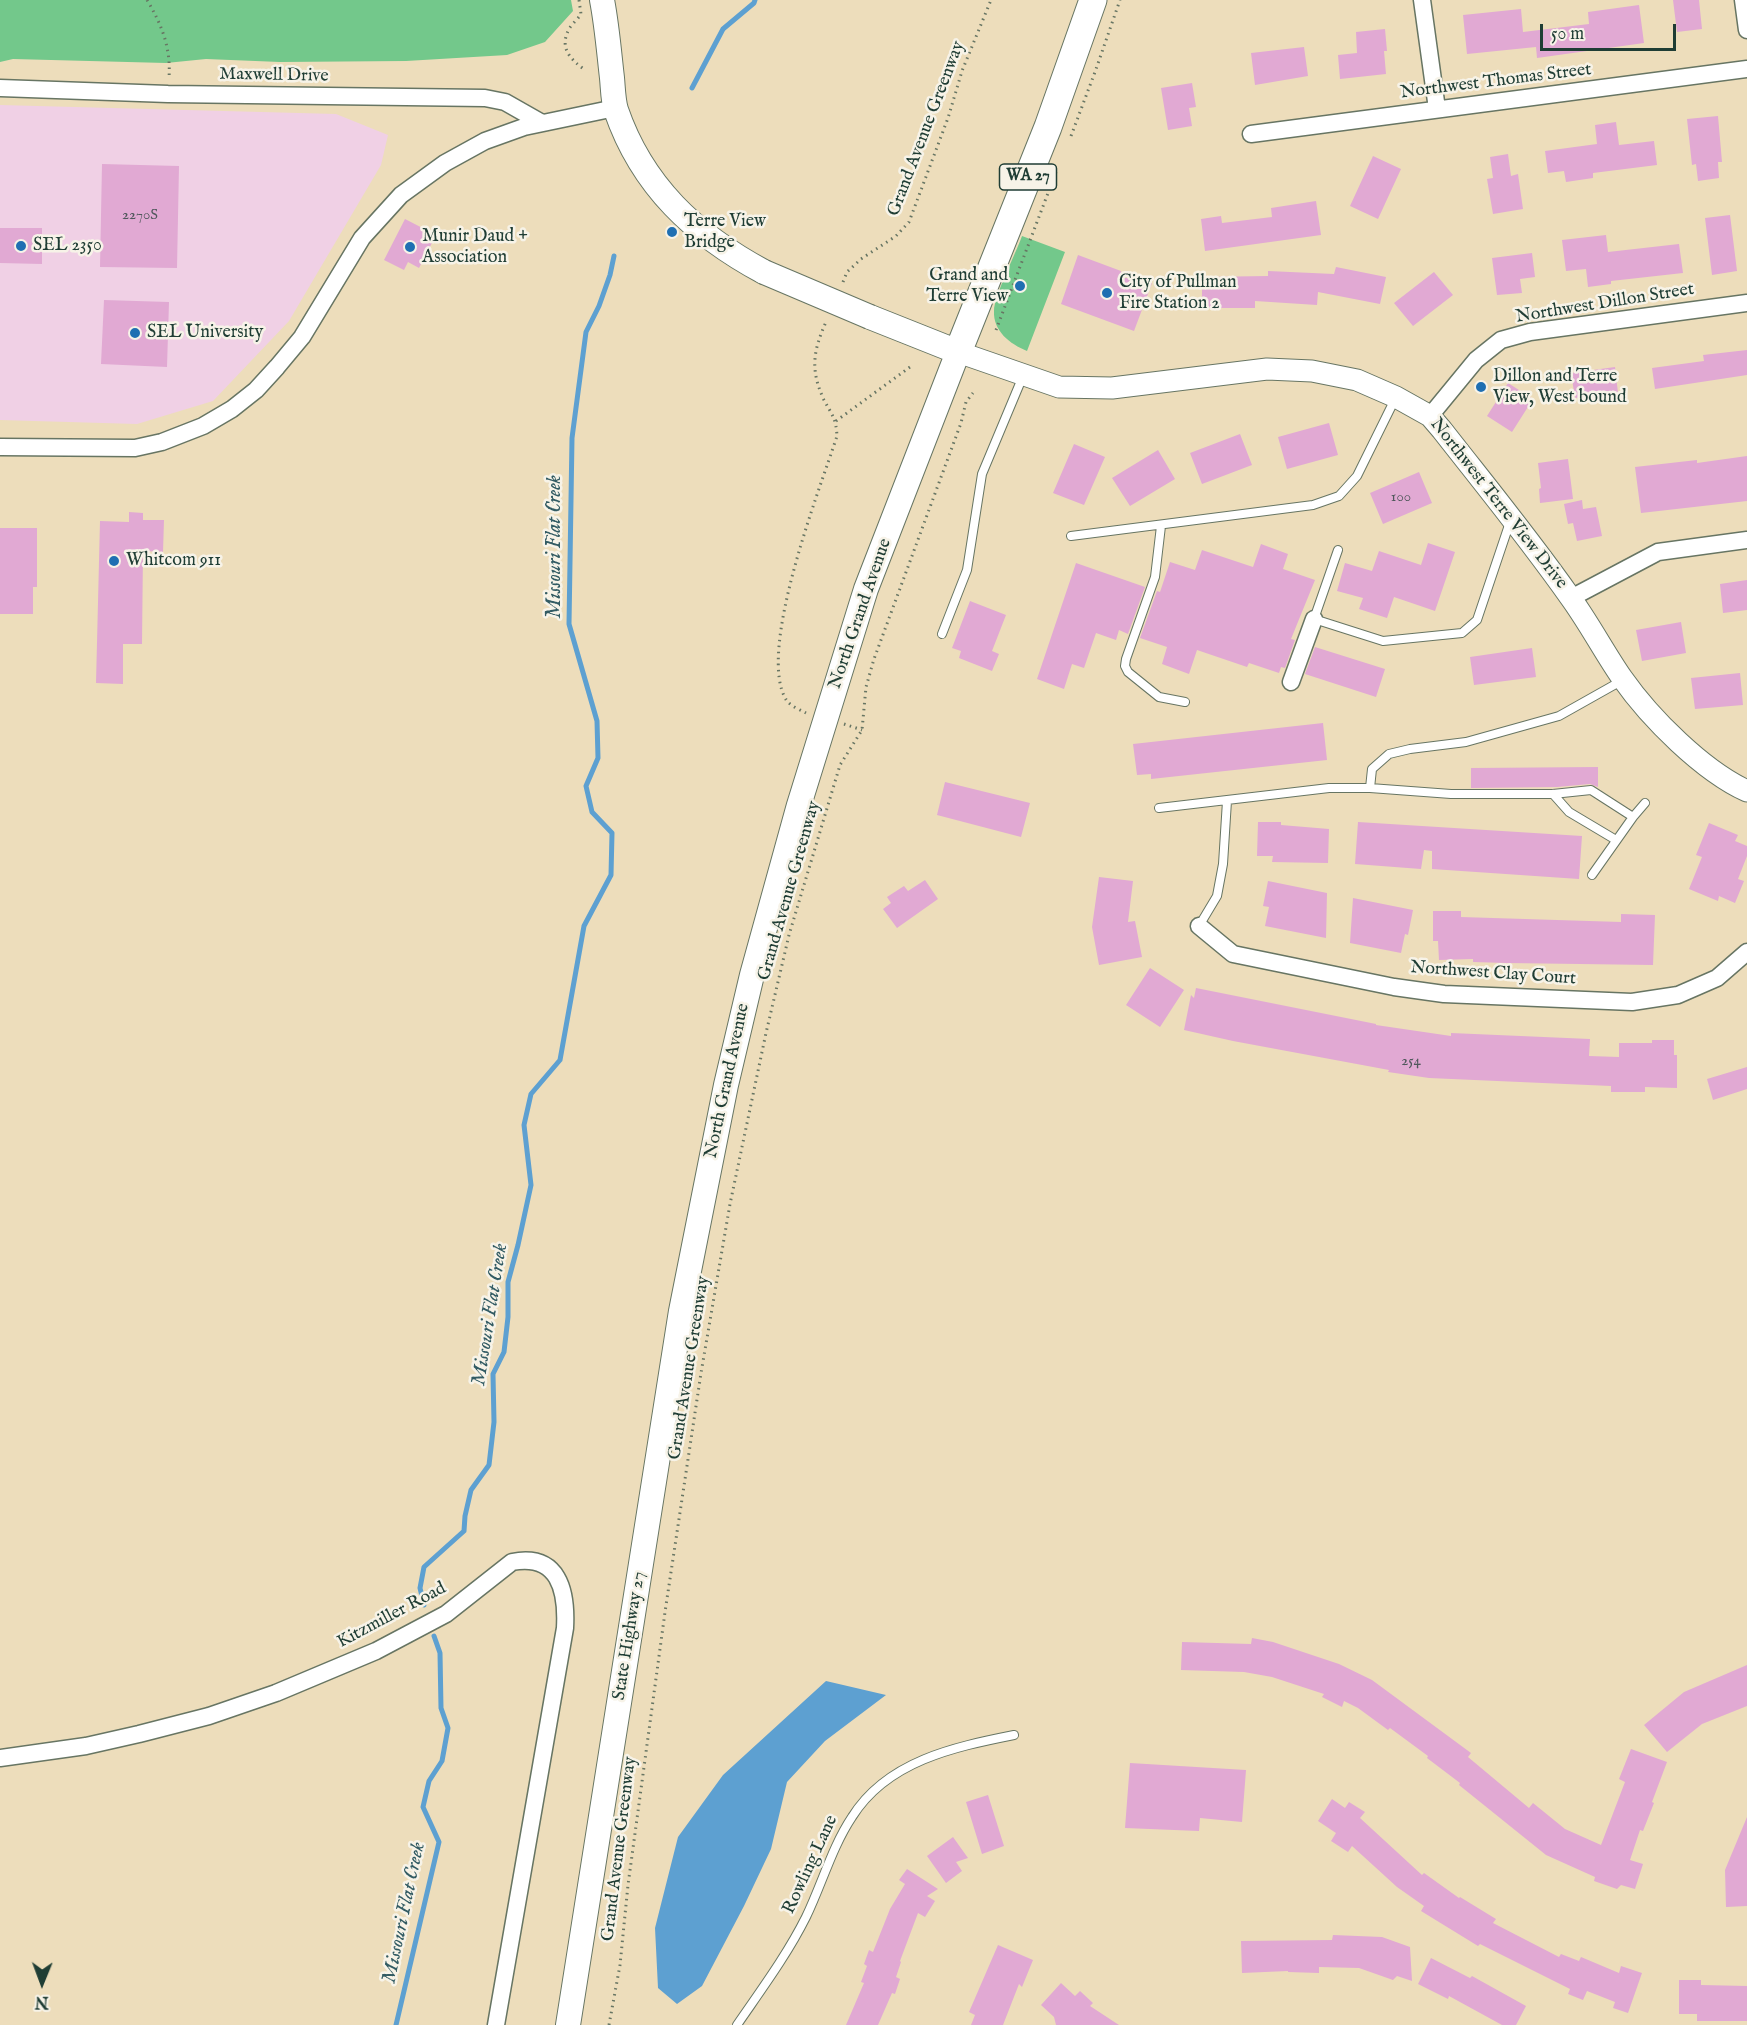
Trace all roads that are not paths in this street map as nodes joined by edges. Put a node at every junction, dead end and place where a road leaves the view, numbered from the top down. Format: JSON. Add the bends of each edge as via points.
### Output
{"nodes":[{"id":1,"x":602,"y":0,"type":"edge"},
{"id":2,"x":1093,"y":0,"type":"edge"},
{"id":3,"x":1422,"y":0,"type":"edge"},
{"id":4,"x":1743,"y":0,"type":"edge"},
{"id":5,"x":1747,"y":30,"type":"edge"},
{"id":6,"x":1747,"y":69,"type":"edge"},
{"id":7,"x":0,"y":88,"type":"edge"},
{"id":8,"x":615,"y":108,"type":"junction"},
{"id":9,"x":1437,"y":109,"type":"junction"},
{"id":10,"x":542,"y":123,"type":"junction"},
{"id":11,"x":1251,"y":134,"type":"dead end"},
{"id":12,"x":1747,"y":303,"type":"edge"},
{"id":13,"x":958,"y":352,"type":"junction"},
{"id":14,"x":1024,"y":376,"type":"junction"},
{"id":15,"x":1396,"y":397,"type":"junction"},
{"id":16,"x":1430,"y":416,"type":"junction"},
{"id":17,"x":0,"y":447,"type":"edge"},
{"id":18,"x":1512,"y":519,"type":"junction"},
{"id":19,"x":1161,"y":526,"type":"junction"},
{"id":20,"x":1071,"y":536,"type":"dead end"},
{"id":21,"x":1747,"y":540,"type":"edge"},
{"id":22,"x":1338,"y":550,"type":"dead end"},
{"id":23,"x":1571,"y":598,"type":"junction"},
{"id":24,"x":1314,"y":619,"type":"junction"},
{"id":25,"x":942,"y":634,"type":"dead end"},
{"id":26,"x":1624,"y":680,"type":"junction"},
{"id":27,"x":1291,"y":682,"type":"dead end"},
{"id":28,"x":1185,"y":702,"type":"dead end"},
{"id":29,"x":1370,"y":788,"type":"junction"},
{"id":30,"x":1747,"y":791,"type":"edge"},
{"id":31,"x":1553,"y":794,"type":"junction"},
{"id":32,"x":1227,"y":801,"type":"junction"},
{"id":33,"x":1645,"y":803,"type":"dead end"},
{"id":34,"x":1159,"y":808,"type":"dead end"},
{"id":35,"x":1633,"y":817,"type":"junction"},
{"id":36,"x":1617,"y":840,"type":"junction"},
{"id":37,"x":1592,"y":875,"type":"dead end"},
{"id":38,"x":1198,"y":926,"type":"joint"},
{"id":39,"x":1747,"y":952,"type":"edge"},
{"id":40,"x":693,"y":1248,"type":"joint"},
{"id":41,"x":1014,"y":1735,"type":"dead end"},
{"id":42,"x":0,"y":1758,"type":"edge"},
{"id":43,"x":496,"y":2025,"type":"edge"},
{"id":44,"x":568,"y":2025,"type":"edge"},
{"id":45,"x":737,"y":2025,"type":"edge"}],
"edges":[{"from":1,"to":8,"type":"main road"},
{"from":2,"to":13,"type":"main road","name":"North Grand Avenue","number":"WA 27","via":[[1048,127]]},
{"from":3,"to":9,"type":"street"},
{"from":4,"to":5,"type":"street"},
{"from":6,"to":9,"type":"street","name":"Northwest Thomas Street"},
{"from":7,"to":10,"type":"street","name":"Maxwell Drive","via":[[485,98],[505,102]]},
{"from":8,"to":10,"type":"street"},
{"from":8,"to":13,"type":"main road","bridge":true,"via":[[634,150],[660,190],[680,214],[711,240],[764,272]]},
{"from":9,"to":11,"type":"street","name":"Northwest Thomas Street"},
{"from":10,"to":17,"type":"street","via":[[485,141],[445,163],[401,195],[362,238],[302,337],[256,390],[232,409],[203,426],[135,448]]},
{"from":12,"to":16,"type":"street","name":"Northwest Dillon Street","via":[[1530,332],[1501,340],[1476,360]]},
{"from":13,"to":14,"type":"street","name":"Northwest Terre View Drive"},
{"from":13,"to":40,"type":"main road","name":"North Grand Avenue","number":"WA 27","via":[[866,589],[799,805],[749,986]]},
{"from":14,"to":15,"type":"street","name":"Northwest Terre View Drive","via":[[1059,387],[1112,388],[1267,369],[1312,371],[1357,380]]},
{"from":14,"to":25,"type":"lane","via":[[982,474],[967,570]]},
{"from":15,"to":16,"type":"street","name":"Northwest Terre View Drive"},
{"from":15,"to":19,"type":"lane","via":[[1357,476],[1339,496],[1313,505]]},
{"from":16,"to":18,"type":"street","name":"Northwest Terre View Drive"},
{"from":18,"to":23,"type":"street","name":"Northwest Terre View Drive"},
{"from":18,"to":24,"type":"lane","via":[[1477,620],[1462,633],[1383,641]]},
{"from":19,"to":20,"type":"lane"},
{"from":19,"to":28,"type":"lane","via":[[1155,576],[1125,666],[1159,697]]},
{"from":21,"to":23,"type":"street","via":[[1658,552]]},
{"from":22,"to":24,"type":"lane"},
{"from":23,"to":26,"type":"street","name":"Northwest Terre View Drive"},
{"from":24,"to":27,"type":"street"},
{"from":26,"to":29,"type":"lane","via":[[1559,716],[1466,742],[1389,754],[1372,769]]},
{"from":26,"to":30,"type":"street","name":"Northwest Terre View Drive","via":[[1691,753]]},
{"from":29,"to":31,"type":"lane","via":[[1451,794]]},
{"from":29,"to":32,"type":"lane","via":[[1329,788]]},
{"from":31,"to":35,"type":"lane","via":[[1592,790]]},
{"from":31,"to":36,"type":"lane","via":[[1569,812]]},
{"from":32,"to":34,"type":"lane"},
{"from":32,"to":38,"type":"lane","via":[[1217,896]]},
{"from":33,"to":35,"type":"lane"},
{"from":35,"to":36,"type":"lane"},
{"from":36,"to":37,"type":"lane"},
{"from":38,"to":39,"type":"street","name":"Northwest Clay Court","via":[[1233,954],[1444,994],[1632,1002],[1678,995],[1717,978]]},
{"from":40,"to":44,"type":"main road","name":"State Highway 27","number":"WA 27"},
{"from":41,"to":45,"type":"lane","name":"Rowling Lane","via":[[929,1756],[892,1776],[866,1798],[838,1843],[806,1918]]},
{"from":42,"to":43,"type":"street","name":"Kitzmiller Road","via":[[86,1746],[209,1716],[276,1693],[376,1651],[446,1614],[512,1562],[524,1560],[548,1567],[556,1573],[563,1590],[565,1629]]}]}
